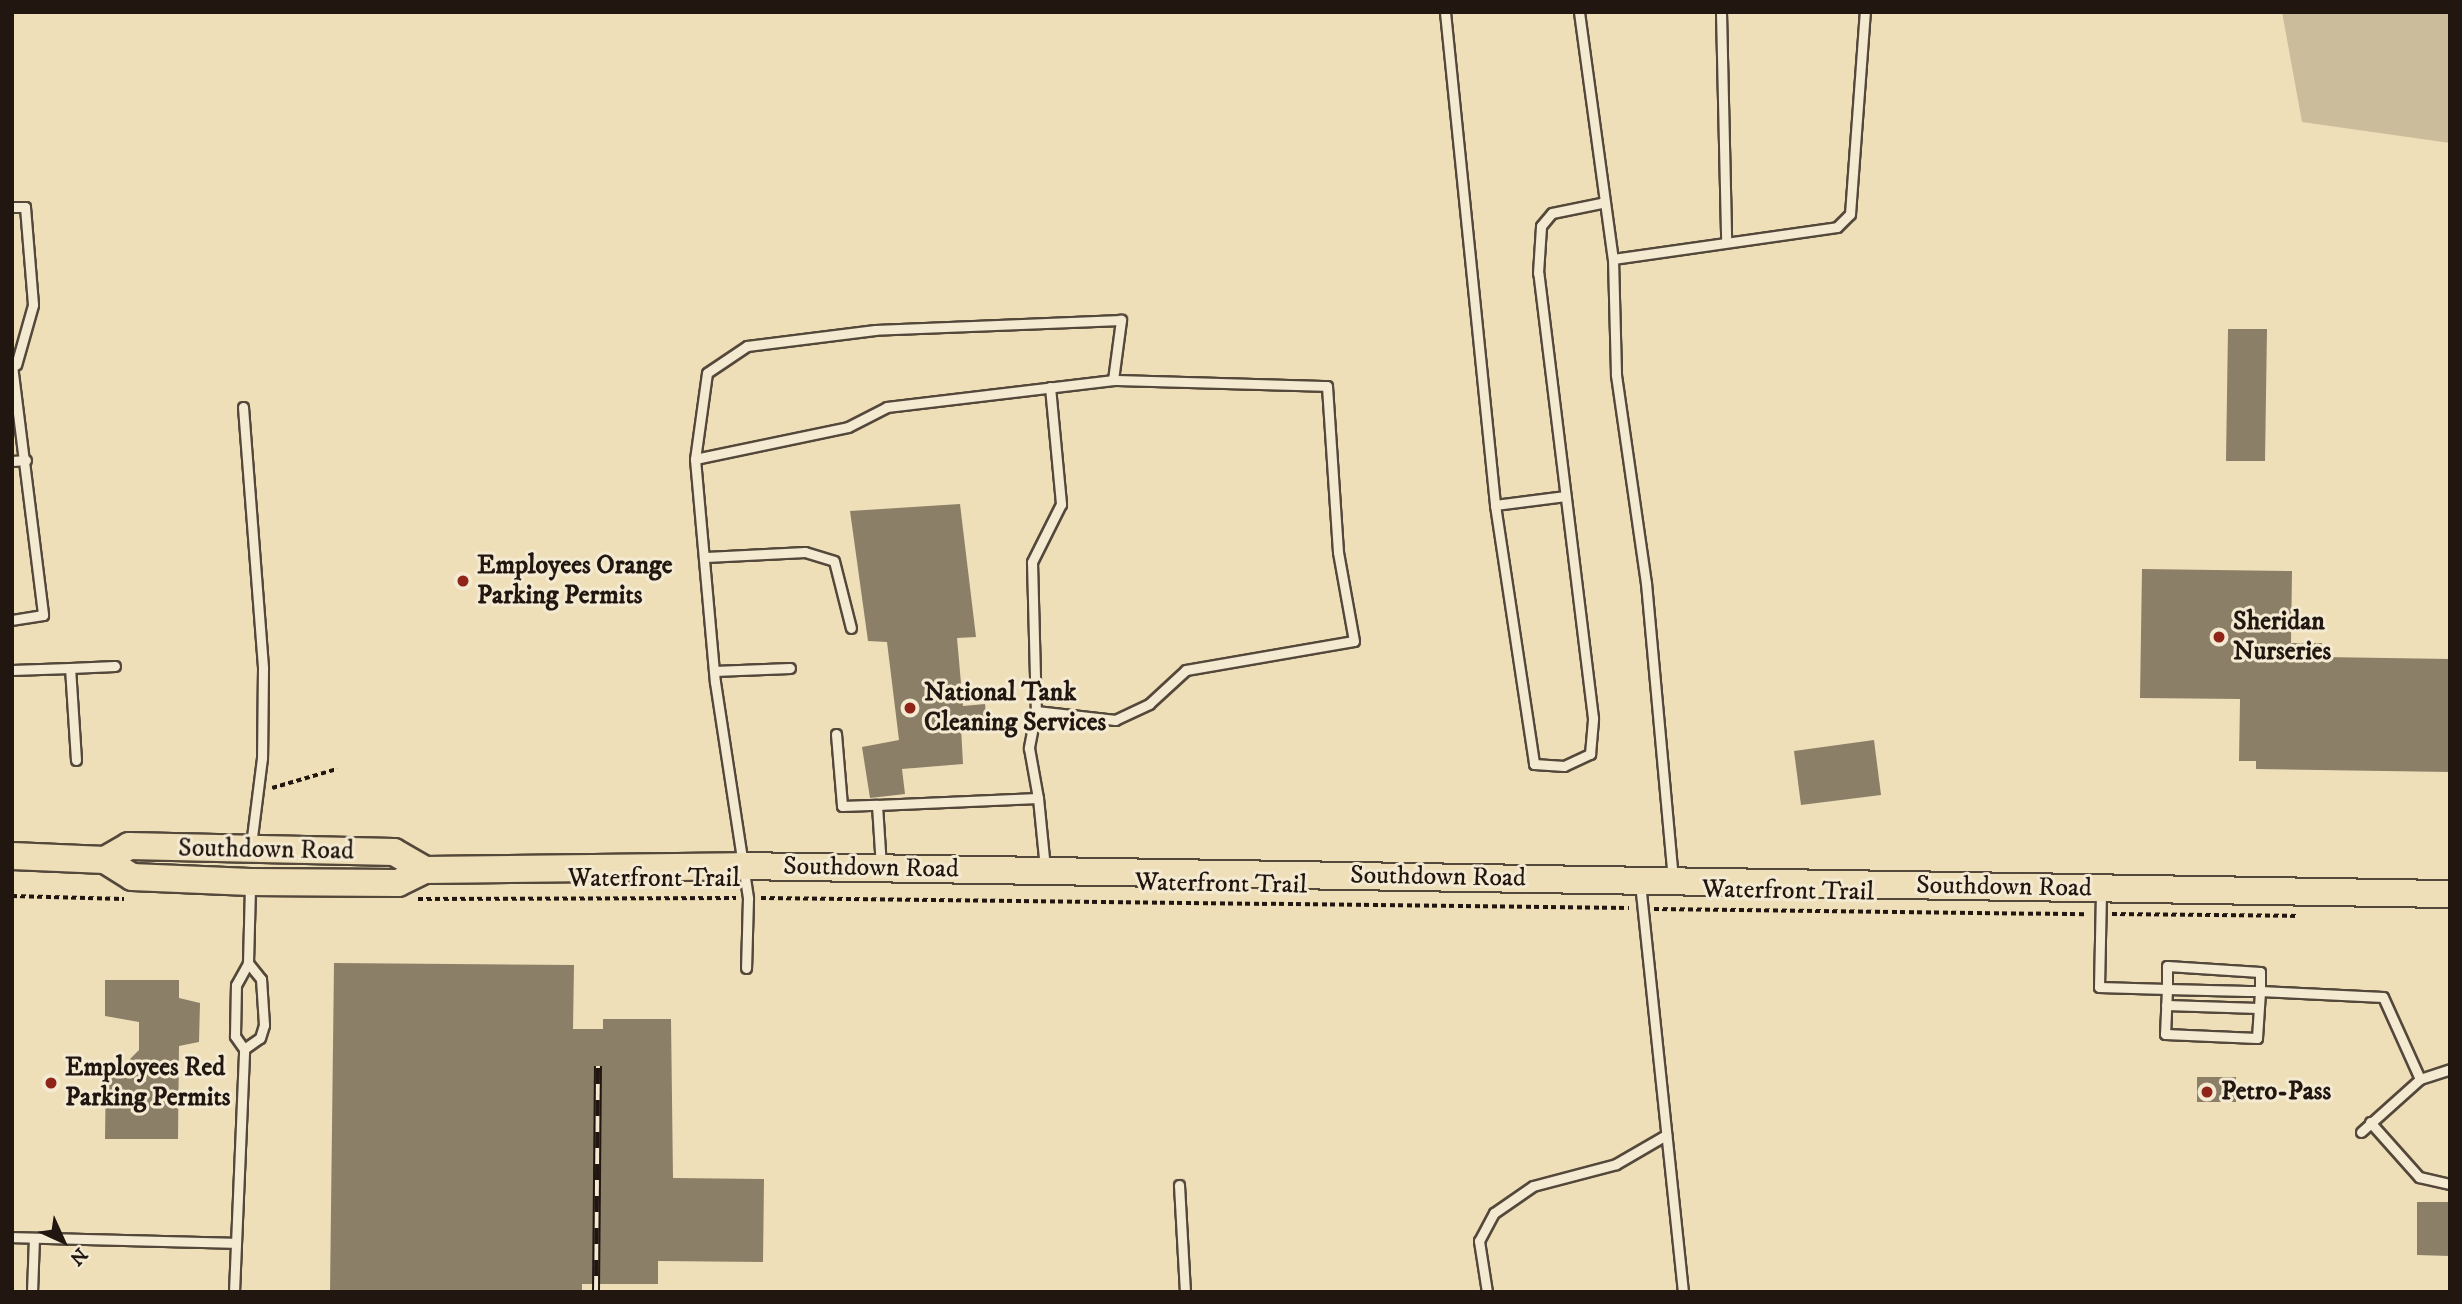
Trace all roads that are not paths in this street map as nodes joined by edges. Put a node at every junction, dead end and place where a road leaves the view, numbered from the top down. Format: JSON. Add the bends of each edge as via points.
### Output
{"nodes":[{"id":1,"x":1445,"y":12,"type":"edge"},
{"id":2,"x":1579,"y":12,"type":"edge"},
{"id":3,"x":1720,"y":12,"type":"edge"},
{"id":4,"x":1865,"y":12,"type":"edge"},
{"id":5,"x":1601,"y":203,"type":"junction"},
{"id":6,"x":12,"y":207,"type":"edge"},
{"id":7,"x":1726,"y":241,"type":"junction"},
{"id":8,"x":1613,"y":258,"type":"junction"},
{"id":9,"x":14,"y":365,"type":"edge"},
{"id":10,"x":1112,"y":380,"type":"junction"},
{"id":11,"x":1051,"y":387,"type":"junction"},
{"id":12,"x":243,"y":407,"type":"dead end"},
{"id":13,"x":695,"y":459,"type":"junction"},
{"id":14,"x":26,"y":460,"type":"junction"},
{"id":15,"x":12,"y":461,"type":"edge"},
{"id":16,"x":1565,"y":496,"type":"junction"},
{"id":17,"x":1495,"y":505,"type":"junction"},
{"id":18,"x":706,"y":557,"type":"junction"},
{"id":19,"x":12,"y":620,"type":"edge"},
{"id":20,"x":850,"y":628,"type":"dead end"},
{"id":21,"x":115,"y":666,"type":"dead end"},
{"id":22,"x":70,"y":668,"type":"junction"},
{"id":23,"x":790,"y":668,"type":"dead end"},
{"id":24,"x":12,"y":670,"type":"edge"},
{"id":25,"x":714,"y":671,"type":"junction"},
{"id":26,"x":1036,"y":710,"type":"junction"},
{"id":27,"x":836,"y":734,"type":"dead end"},
{"id":28,"x":76,"y":761,"type":"dead end"},
{"id":29,"x":1038,"y":798,"type":"junction"},
{"id":30,"x":877,"y":805,"type":"junction"},
{"id":31,"x":250,"y":850,"type":"junction"},
{"id":32,"x":12,"y":856,"type":"edge"},
{"id":33,"x":105,"y":860,"type":"junction"},
{"id":34,"x":740,"y":866,"type":"junction"},
{"id":35,"x":881,"y":867,"type":"junction"},
{"id":36,"x":425,"y":870,"type":"junction"},
{"id":37,"x":1046,"y":870,"type":"junction"},
{"id":38,"x":1640,"y":881,"type":"junction"},
{"id":39,"x":1673,"y":881,"type":"junction"},
{"id":40,"x":250,"y":882,"type":"junction"},
{"id":41,"x":2450,"y":894,"type":"edge"},
{"id":42,"x":2101,"y":901,"type":"junction"},
{"id":43,"x":248,"y":963,"type":"junction"},
{"id":44,"x":746,"y":968,"type":"dead end"},
{"id":45,"x":2166,"y":989,"type":"junction"},
{"id":46,"x":2260,"y":991,"type":"junction"},
{"id":47,"x":2166,"y":1004,"type":"junction"},
{"id":48,"x":2258,"y":1008,"type":"junction"},
{"id":49,"x":244,"y":1049,"type":"junction"},
{"id":50,"x":2450,"y":1069,"type":"edge"},
{"id":51,"x":2420,"y":1080,"type":"junction"},
{"id":52,"x":2370,"y":1122,"type":"junction"},
{"id":53,"x":2361,"y":1132,"type":"dead end"},
{"id":54,"x":1666,"y":1135,"type":"junction"},
{"id":55,"x":2450,"y":1184,"type":"edge"},
{"id":56,"x":1179,"y":1185,"type":"dead end"},
{"id":57,"x":12,"y":1237,"type":"edge"},
{"id":58,"x":34,"y":1238,"type":"junction"},
{"id":59,"x":236,"y":1243,"type":"junction"},
{"id":60,"x":32,"y":1292,"type":"edge"},
{"id":61,"x":234,"y":1292,"type":"edge"},
{"id":62,"x":1185,"y":1292,"type":"edge"},
{"id":63,"x":1487,"y":1292,"type":"edge"},
{"id":64,"x":1683,"y":1292,"type":"edge"}],
"edges":[{"from":1,"to":17,"type":"lane"},
{"from":2,"to":5,"type":"lane"},
{"from":3,"to":7,"type":"lane"},
{"from":4,"to":7,"type":"lane","via":[[1850,214],[1838,226]]},
{"from":5,"to":8,"type":"lane"},
{"from":5,"to":16,"type":"lane","via":[[1552,213],[1541,226],[1538,273]]},
{"from":6,"to":9,"type":"lane","via":[[25,207],[33,305]]},
{"from":7,"to":8,"type":"lane"},
{"from":8,"to":39,"type":"lane","via":[[1616,375],[1646,583]]},
{"from":9,"to":14,"type":"lane"},
{"from":10,"to":11,"type":"lane"},
{"from":10,"to":13,"type":"lane","via":[[1121,320],[875,330],[747,346],[708,373]]},
{"from":10,"to":26,"type":"lane","via":[[1327,386],[1338,552],[1354,641],[1186,670],[1149,704],[1115,720]]},
{"from":11,"to":13,"type":"lane","via":[[887,407],[848,427]]},
{"from":11,"to":26,"type":"lane","via":[[1061,503],[1032,562]]},
{"from":12,"to":31,"type":"lane","via":[[263,668],[258,792]]},
{"from":13,"to":18,"type":"lane"},
{"from":14,"to":15,"type":"lane"},
{"from":14,"to":19,"type":"lane","via":[[43,615]]},
{"from":16,"to":17,"type":"lane"},
{"from":16,"to":17,"type":"lane","via":[[1593,718],[1590,754],[1564,766],[1534,764]]},
{"from":18,"to":20,"type":"lane","via":[[805,552],[834,561]]},
{"from":18,"to":25,"type":"lane"},
{"from":21,"to":22,"type":"lane"},
{"from":22,"to":24,"type":"lane"},
{"from":22,"to":28,"type":"lane"},
{"from":23,"to":25,"type":"lane"},
{"from":25,"to":34,"type":"lane"},
{"from":26,"to":29,"type":"lane","via":[[1029,748]]},
{"from":27,"to":30,"type":"lane","via":[[842,806]]},
{"from":29,"to":30,"type":"lane"},
{"from":29,"to":37,"type":"lane"},
{"from":30,"to":35,"type":"lane"},
{"from":31,"to":33,"type":"main road","name":"Southdown Road","via":[[129,846]]},
{"from":31,"to":36,"type":"main road","name":"Southdown Road","via":[[394,852]]},
{"from":31,"to":40,"type":"main road"},
{"from":32,"to":33,"type":"main road","name":"Southdown Road"},
{"from":33,"to":40,"type":"main road","name":"Southdown Road","via":[[132,877]]},
{"from":34,"to":35,"type":"main road","name":"Southdown Road"},
{"from":34,"to":36,"type":"main road","name":"Southdown Road"},
{"from":34,"to":44,"type":"lane","via":[[748,898]]},
{"from":35,"to":37,"type":"main road","name":"Southdown Road"},
{"from":36,"to":40,"type":"main road","name":"Southdown Road","via":[[398,883]]},
{"from":37,"to":38,"type":"main road","name":"Southdown Road"},
{"from":38,"to":39,"type":"main road","name":"Southdown Road"},
{"from":38,"to":54,"type":"lane"},
{"from":39,"to":42,"type":"main road","name":"Southdown Road"},
{"from":40,"to":43,"type":"lane"},
{"from":41,"to":42,"type":"main road","name":"Southdown Road"},
{"from":42,"to":45,"type":"lane","via":[[2099,987]]},
{"from":43,"to":49,"type":"lane","via":[[236,985],[236,1036]]},
{"from":43,"to":49,"type":"lane","via":[[261,979],[264,1025],[260,1038]]},
{"from":45,"to":46,"type":"lane"},
{"from":45,"to":46,"type":"lane","via":[[2167,966],[2260,972]]},
{"from":45,"to":47,"type":"lane"},
{"from":46,"to":48,"type":"lane"},
{"from":46,"to":51,"type":"lane","via":[[2383,997]]},
{"from":47,"to":48,"type":"lane"},
{"from":47,"to":48,"type":"lane","via":[[2165,1034],[2257,1038]]},
{"from":49,"to":59,"type":"lane"},
{"from":50,"to":51,"type":"lane"},
{"from":51,"to":52,"type":"lane"},
{"from":52,"to":53,"type":"lane"},
{"from":52,"to":55,"type":"lane","via":[[2419,1177]]},
{"from":54,"to":63,"type":"lane","via":[[1616,1164],[1533,1186],[1494,1213],[1479,1241]]},
{"from":54,"to":64,"type":"lane"},
{"from":56,"to":62,"type":"lane"},
{"from":57,"to":58,"type":"lane"},
{"from":58,"to":59,"type":"lane"},
{"from":58,"to":60,"type":"lane"},
{"from":59,"to":61,"type":"lane"}]}
